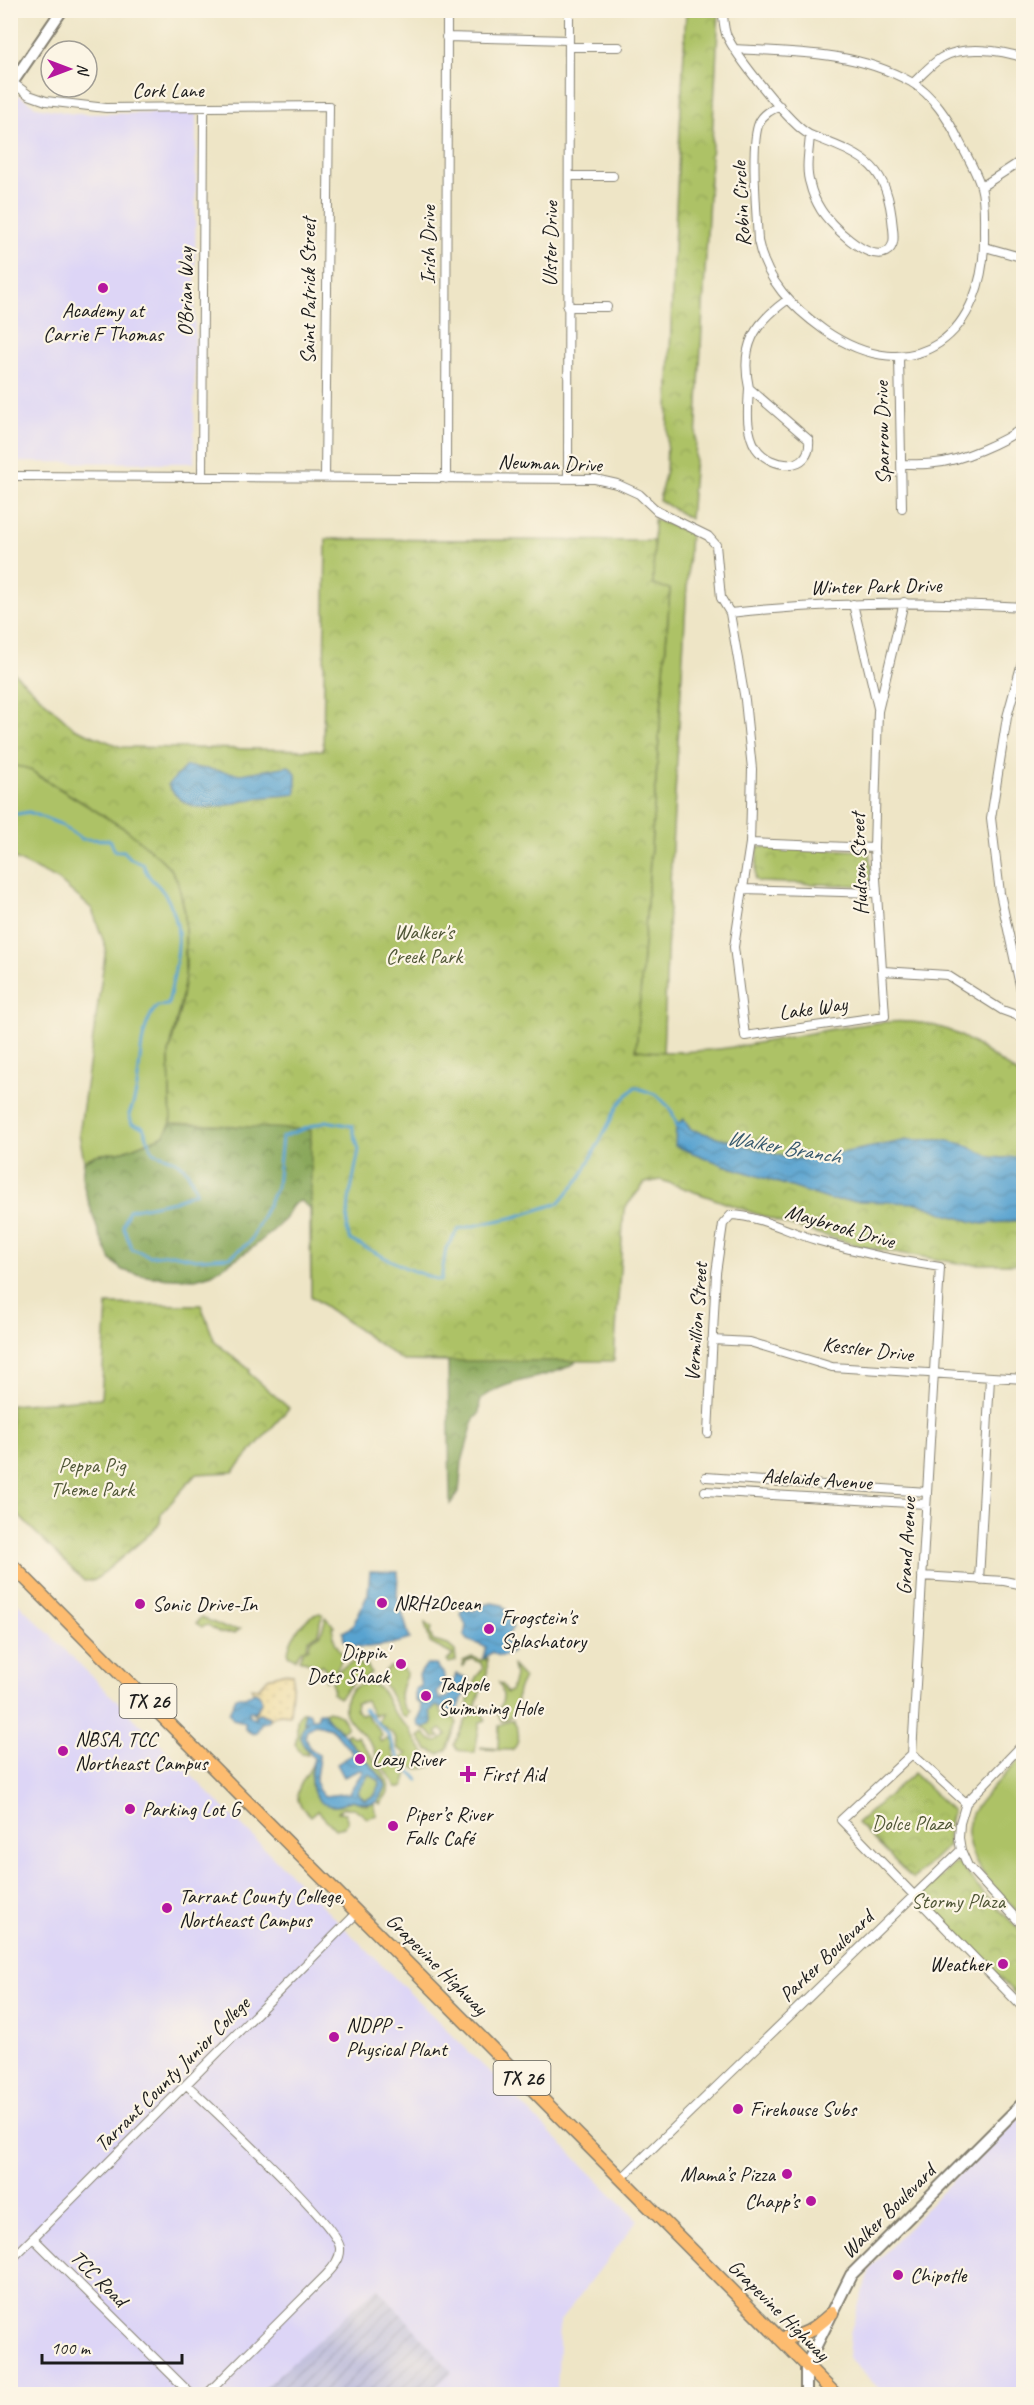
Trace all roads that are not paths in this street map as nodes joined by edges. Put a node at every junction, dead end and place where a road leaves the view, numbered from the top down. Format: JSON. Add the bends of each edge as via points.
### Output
{"nodes":[{"id":1,"x":62,"y":10,"type":"edge"},
{"id":2,"x":447,"y":10,"type":"edge"},
{"id":3,"x":569,"y":10,"type":"edge"},
{"id":4,"x":723,"y":10,"type":"edge"},
{"id":5,"x":446,"y":37,"type":"junction"},
{"id":6,"x":569,"y":44,"type":"junction"},
{"id":7,"x":619,"y":47,"type":"dead end"},
{"id":8,"x":734,"y":49,"type":"junction"},
{"id":9,"x":1023,"y":58,"type":"edge"},
{"id":10,"x":913,"y":83,"type":"junction"},
{"id":11,"x":11,"y":85,"type":"edge"},
{"id":12,"x":329,"y":106,"type":"joint"},
{"id":13,"x":780,"y":106,"type":"junction"},
{"id":14,"x":204,"y":108,"type":"junction"},
{"id":15,"x":810,"y":135,"type":"junction"},
{"id":16,"x":1023,"y":159,"type":"edge"},
{"id":17,"x":570,"y":176,"type":"junction"},
{"id":18,"x":613,"y":176,"type":"dead end"},
{"id":19,"x":981,"y":187,"type":"junction"},
{"id":20,"x":985,"y":246,"type":"junction"},
{"id":21,"x":1023,"y":258,"type":"edge"},
{"id":22,"x":787,"y":300,"type":"junction"},
{"id":23,"x":567,"y":307,"type":"junction"},
{"id":24,"x":607,"y":307,"type":"dead end"},
{"id":25,"x":899,"y":357,"type":"junction"},
{"id":26,"x":749,"y":388,"type":"junction"},
{"id":27,"x":1023,"y":427,"type":"edge"},
{"id":28,"x":902,"y":465,"type":"junction"},
{"id":29,"x":10,"y":476,"type":"edge"},
{"id":30,"x":202,"y":477,"type":"junction"},
{"id":31,"x":325,"y":477,"type":"junction"},
{"id":32,"x":446,"y":479,"type":"junction"},
{"id":33,"x":568,"y":479,"type":"junction"},
{"id":34,"x":902,"y":508,"type":"dead end"},
{"id":35,"x":904,"y":602,"type":"junction"},
{"id":36,"x":853,"y":604,"type":"junction"},
{"id":37,"x":1023,"y":607,"type":"edge"},
{"id":38,"x":730,"y":612,"type":"junction"},
{"id":39,"x":1023,"y":655,"type":"edge"},
{"id":40,"x":879,"y":711,"type":"junction"},
{"id":41,"x":750,"y":843,"type":"junction"},
{"id":42,"x":873,"y":848,"type":"junction"},
{"id":43,"x":742,"y":889,"type":"junction"},
{"id":44,"x":876,"y":893,"type":"junction"},
{"id":45,"x":883,"y":971,"type":"junction"},
{"id":46,"x":1023,"y":1004,"type":"edge"},
{"id":47,"x":885,"y":1016,"type":"joint"},
{"id":48,"x":1023,"y":1018,"type":"edge"},
{"id":49,"x":745,"y":1036,"type":"joint"},
{"id":50,"x":731,"y":1215,"type":"joint"},
{"id":51,"x":940,"y":1267,"type":"joint"},
{"id":52,"x":712,"y":1340,"type":"junction"},
{"id":53,"x":934,"y":1374,"type":"junction"},
{"id":54,"x":990,"y":1377,"type":"junction"},
{"id":55,"x":1023,"y":1379,"type":"edge"},
{"id":56,"x":708,"y":1433,"type":"dead end"},
{"id":57,"x":706,"y":1477,"type":"dead end"},
{"id":58,"x":705,"y":1491,"type":"dead end"},
{"id":59,"x":927,"y":1492,"type":"junction"},
{"id":60,"x":926,"y":1504,"type":"junction"},
{"id":61,"x":10,"y":1563,"type":"edge"},
{"id":62,"x":922,"y":1576,"type":"junction"},
{"id":63,"x":979,"y":1580,"type":"junction"},
{"id":64,"x":1023,"y":1585,"type":"edge"},
{"id":65,"x":1023,"y":1743,"type":"edge"},
{"id":66,"x":912,"y":1754,"type":"junction"},
{"id":67,"x":966,"y":1803,"type":"junction"},
{"id":68,"x":961,"y":1850,"type":"junction"},
{"id":69,"x":914,"y":1895,"type":"junction"},
{"id":70,"x":358,"y":1912,"type":"junction"},
{"id":71,"x":1023,"y":1928,"type":"edge"},
{"id":72,"x":1023,"y":2009,"type":"edge"},
{"id":73,"x":187,"y":2085,"type":"junction"},
{"id":74,"x":1023,"y":2102,"type":"edge"},
{"id":75,"x":621,"y":2179,"type":"junction"},
{"id":76,"x":33,"y":2238,"type":"junction"},
{"id":77,"x":10,"y":2261,"type":"edge"},
{"id":78,"x":832,"y":2313,"type":"junction"},
{"id":79,"x":779,"y":2338,"type":"junction"},
{"id":80,"x":806,"y":2366,"type":"junction"},
{"id":81,"x":191,"y":2394,"type":"edge"},
{"id":82,"x":207,"y":2394,"type":"edge"},
{"id":83,"x":806,"y":2394,"type":"edge"},
{"id":84,"x":835,"y":2394,"type":"edge"}],
"edges":[{"from":1,"to":11,"type":"street"},
{"from":2,"to":5,"type":"street","name":"Irish Drive"},
{"from":3,"to":6,"type":"street","name":"Ulster Drive"},
{"from":4,"to":8,"type":"street","via":[[725,32]]},
{"from":5,"to":6,"type":"street"},
{"from":5,"to":32,"type":"street","name":"Irish Drive"},
{"from":6,"to":7,"type":"street"},
{"from":6,"to":17,"type":"street","name":"Ulster Drive"},
{"from":8,"to":10,"type":"street","name":"Robin Circle","via":[[844,57],[874,65]]},
{"from":8,"to":13,"type":"street"},
{"from":9,"to":10,"type":"street","via":[[1010,53],[971,51],[949,55],[940,58]]},
{"from":10,"to":19,"type":"street","name":"Robin Circle","via":[[944,115]]},
{"from":11,"to":14,"type":"street","name":"Cork Lane","via":[[46,101],[106,108]]},
{"from":12,"to":14,"type":"street","name":"Cork Lane"},
{"from":12,"to":31,"type":"street","name":"Saint Patrick Street"},
{"from":13,"to":15,"type":"street"},
{"from":13,"to":22,"type":"street","name":"Robin Circle","via":[[764,115],[758,125],[756,186],[760,253]]},
{"from":14,"to":30,"type":"street","name":"O'Brian Way"},
{"from":15,"to":15,"type":"street","via":[[850,150],[883,181],[891,201],[894,234],[889,250],[874,253],[861,248],[821,210],[809,184]]},
{"from":16,"to":19,"type":"street"},
{"from":17,"to":18,"type":"street"},
{"from":17,"to":23,"type":"street","name":"Ulster Drive"},
{"from":19,"to":20,"type":"street","name":"Robin Circle"},
{"from":20,"to":21,"type":"street"},
{"from":20,"to":25,"type":"street","name":"Robin Circle","via":[[978,292],[969,311],[932,348]]},
{"from":22,"to":25,"type":"street","name":"Robin Circle","via":[[841,342],[867,353]]},
{"from":22,"to":26,"type":"street","via":[[764,318],[751,338],[746,363]]},
{"from":23,"to":24,"type":"street"},
{"from":23,"to":33,"type":"street","name":"Ulster Drive"},
{"from":25,"to":28,"type":"street","name":"Sparrow Drive"},
{"from":26,"to":26,"type":"street","via":[[749,427],[755,447],[772,462],[797,464],[808,452],[809,440]]},
{"from":27,"to":28,"type":"street","via":[[961,457],[937,464]]},
{"from":28,"to":34,"type":"street","name":"Sparrow Drive"},
{"from":29,"to":30,"type":"street","name":"Newman Drive"},
{"from":30,"to":31,"type":"street","name":"Newman Drive"},
{"from":31,"to":32,"type":"street","name":"Newman Drive"},
{"from":32,"to":33,"type":"street","name":"Newman Drive"},
{"from":33,"to":38,"type":"street","name":"Newman Drive","via":[[616,484],[639,495],[657,511],[708,536],[716,545],[721,598]]},
{"from":35,"to":36,"type":"street","name":"Winter Park Drive"},
{"from":35,"to":37,"type":"street","name":"Winter Park Drive"},
{"from":35,"to":40,"type":"street","name":"Hudson Street"},
{"from":36,"to":38,"type":"street","name":"Winter Park Drive"},
{"from":36,"to":40,"type":"street","name":"Hudson Street"},
{"from":38,"to":41,"type":"street","name":"Newman Drive","via":[[752,769]]},
{"from":39,"to":46,"type":"street","via":[[1007,717],[992,818],[1000,893]]},
{"from":40,"to":42,"type":"street","name":"Hudson Street"},
{"from":41,"to":42,"type":"street"},
{"from":41,"to":43,"type":"street","name":"Newman Drive"},
{"from":42,"to":44,"type":"street","name":"Hudson Street"},
{"from":43,"to":44,"type":"street"},
{"from":43,"to":49,"type":"street","name":"Newman Drive","via":[[734,947]]},
{"from":44,"to":45,"type":"street","name":"Hudson Street"},
{"from":45,"to":47,"type":"street","name":"Hudson Street"},
{"from":45,"to":48,"type":"street","via":[[947,975],[1002,1010]]},
{"from":47,"to":49,"type":"street","name":"Lake Way"},
{"from":50,"to":51,"type":"street","name":"Maybrook Drive","via":[[887,1259]]},
{"from":50,"to":52,"type":"street","name":"Vermillion Street","via":[[723,1224]]},
{"from":51,"to":53,"type":"street","name":"Grand Avenue"},
{"from":52,"to":53,"type":"street","name":"Kessler Drive","via":[[750,1342],[832,1366]]},
{"from":52,"to":56,"type":"street","name":"Vermillion Street"},
{"from":53,"to":54,"type":"street","name":"Kessler Drive"},
{"from":53,"to":59,"type":"street","name":"Grand Avenue"},
{"from":54,"to":55,"type":"street","name":"Kessler Drive"},
{"from":54,"to":63,"type":"street"},
{"from":57,"to":59,"type":"street","name":"Adelaide Avenue"},
{"from":58,"to":60,"type":"street","name":"Adelaide Avenue"},
{"from":59,"to":60,"type":"street","name":"Grand Avenue"},
{"from":60,"to":62,"type":"street","name":"Grand Avenue"},
{"from":61,"to":70,"type":"main road","name":"Grapevine Highway","number":"TX 26"},
{"from":62,"to":63,"type":"street"},
{"from":62,"to":66,"type":"street","name":"Grand Avenue"},
{"from":63,"to":64,"type":"street"},
{"from":65,"to":67,"type":"street"},
{"from":66,"to":67,"type":"street"},
{"from":66,"to":69,"type":"street","via":[[841,1820]]},
{"from":67,"to":68,"type":"street","via":[[960,1823]]},
{"from":68,"to":69,"type":"street","name":"Parker Boulevard"},
{"from":68,"to":71,"type":"street","via":[[968,1866]]},
{"from":69,"to":72,"type":"street"},
{"from":69,"to":75,"type":"street","name":"Parker Boulevard"},
{"from":70,"to":73,"type":"street","name":"Tarrant County Junior College"},
{"from":70,"to":75,"type":"main road","name":"Grapevine Highway","number":"TX 26"},
{"from":73,"to":76,"type":"street","name":"Tarrant County Junior College"},
{"from":73,"to":82,"type":"street","via":[[306,2200],[334,2233],[341,2248],[337,2263],[326,2275]]},
{"from":74,"to":78,"type":"street","name":"Walker Boulevard","via":[[851,2275]]},
{"from":75,"to":79,"type":"main road","name":"Grapevine Highway","number":"TX 26"},
{"from":76,"to":77,"type":"street","name":"Tarrant County Junior College"},
{"from":76,"to":81,"type":"street","name":"TCC Road"},
{"from":78,"to":79,"type":"main road","via":[[813,2330],[797,2337]]},
{"from":78,"to":80,"type":"street","name":"Walker Boulevard"},
{"from":79,"to":80,"type":"main road","name":"Grapevine Highway","number":"TX 26"},
{"from":80,"to":83,"type":"street"},
{"from":80,"to":84,"type":"main road","name":"Grapevine Highway","number":"TX 26"}]}
